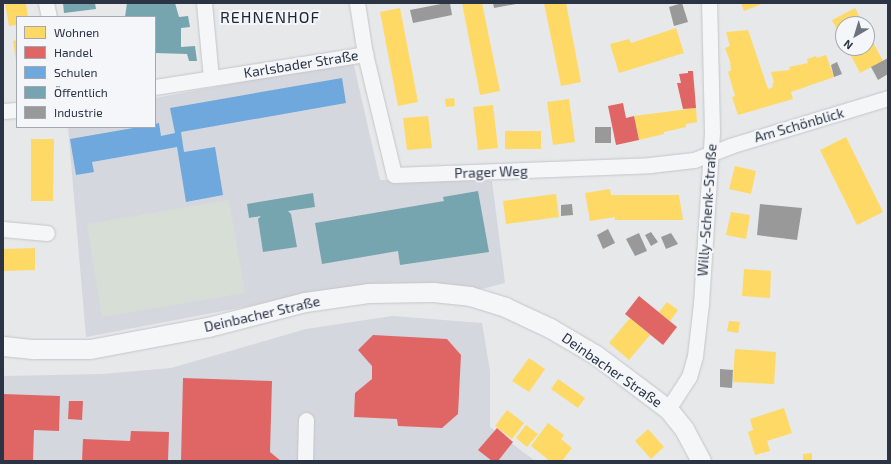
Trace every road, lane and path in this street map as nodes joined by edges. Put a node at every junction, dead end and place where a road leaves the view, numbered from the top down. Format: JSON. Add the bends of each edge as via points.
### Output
{"nodes":[{"id":1,"x":46,"y":3,"type":"edge"},
{"id":2,"x":204,"y":3,"type":"edge"},
{"id":3,"x":357,"y":3,"type":"edge"},
{"id":4,"x":709,"y":3,"type":"edge"},
{"id":5,"x":49,"y":16,"type":"edge"},
{"id":6,"x":365,"y":54,"type":"junction"},
{"id":7,"x":211,"y":78,"type":"junction"},
{"id":8,"x":156,"y":87,"type":"edge"},
{"id":9,"x":888,"y":98,"type":"edge"},
{"id":10,"x":16,"y":110,"type":"edge"},
{"id":11,"x":3,"y":111,"type":"edge"},
{"id":12,"x":711,"y":154,"type":"junction"},
{"id":13,"x":3,"y":229,"type":"edge"},
{"id":14,"x":47,"y":233,"type":"dead end"},
{"id":15,"x":3,"y":346,"type":"edge"},
{"id":16,"x":668,"y":409,"type":"junction"},
{"id":17,"x":306,"y":420,"type":"dead end"},
{"id":18,"x":304,"y":461,"type":"edge"},
{"id":19,"x":701,"y":461,"type":"edge"}],
"edges":[{"from":1,"to":5,"type":"street"},
{"from":2,"to":7,"type":"street"},
{"from":3,"to":6,"type":"street","name":"Karlsbader Straße"},
{"from":4,"to":12,"type":"street","name":"Willy-Schenk-Straße"},
{"from":6,"to":7,"type":"street","name":"Karlsbader Straße"},
{"from":6,"to":12,"type":"street","name":"Prager Weg","via":[[394,175],[650,165],[694,160]]},
{"from":7,"to":8,"type":"street","name":"Karlsbader Straße"},
{"from":9,"to":12,"type":"street","name":"Am Schönblick"},
{"from":10,"to":11,"type":"street"},
{"from":12,"to":16,"type":"street","name":"Willy-Schenk-Straße","via":[[695,356],[689,377]]},
{"from":13,"to":14,"type":"street"},
{"from":15,"to":16,"type":"street","name":"Deinbacher Straße","via":[[90,349],[208,327],[305,302],[369,293],[433,292],[484,300],[550,328],[596,355]]},
{"from":16,"to":19,"type":"street","name":"Deinbacher Straße","via":[[684,429]]},
{"from":17,"to":18,"type":"street"}]}
